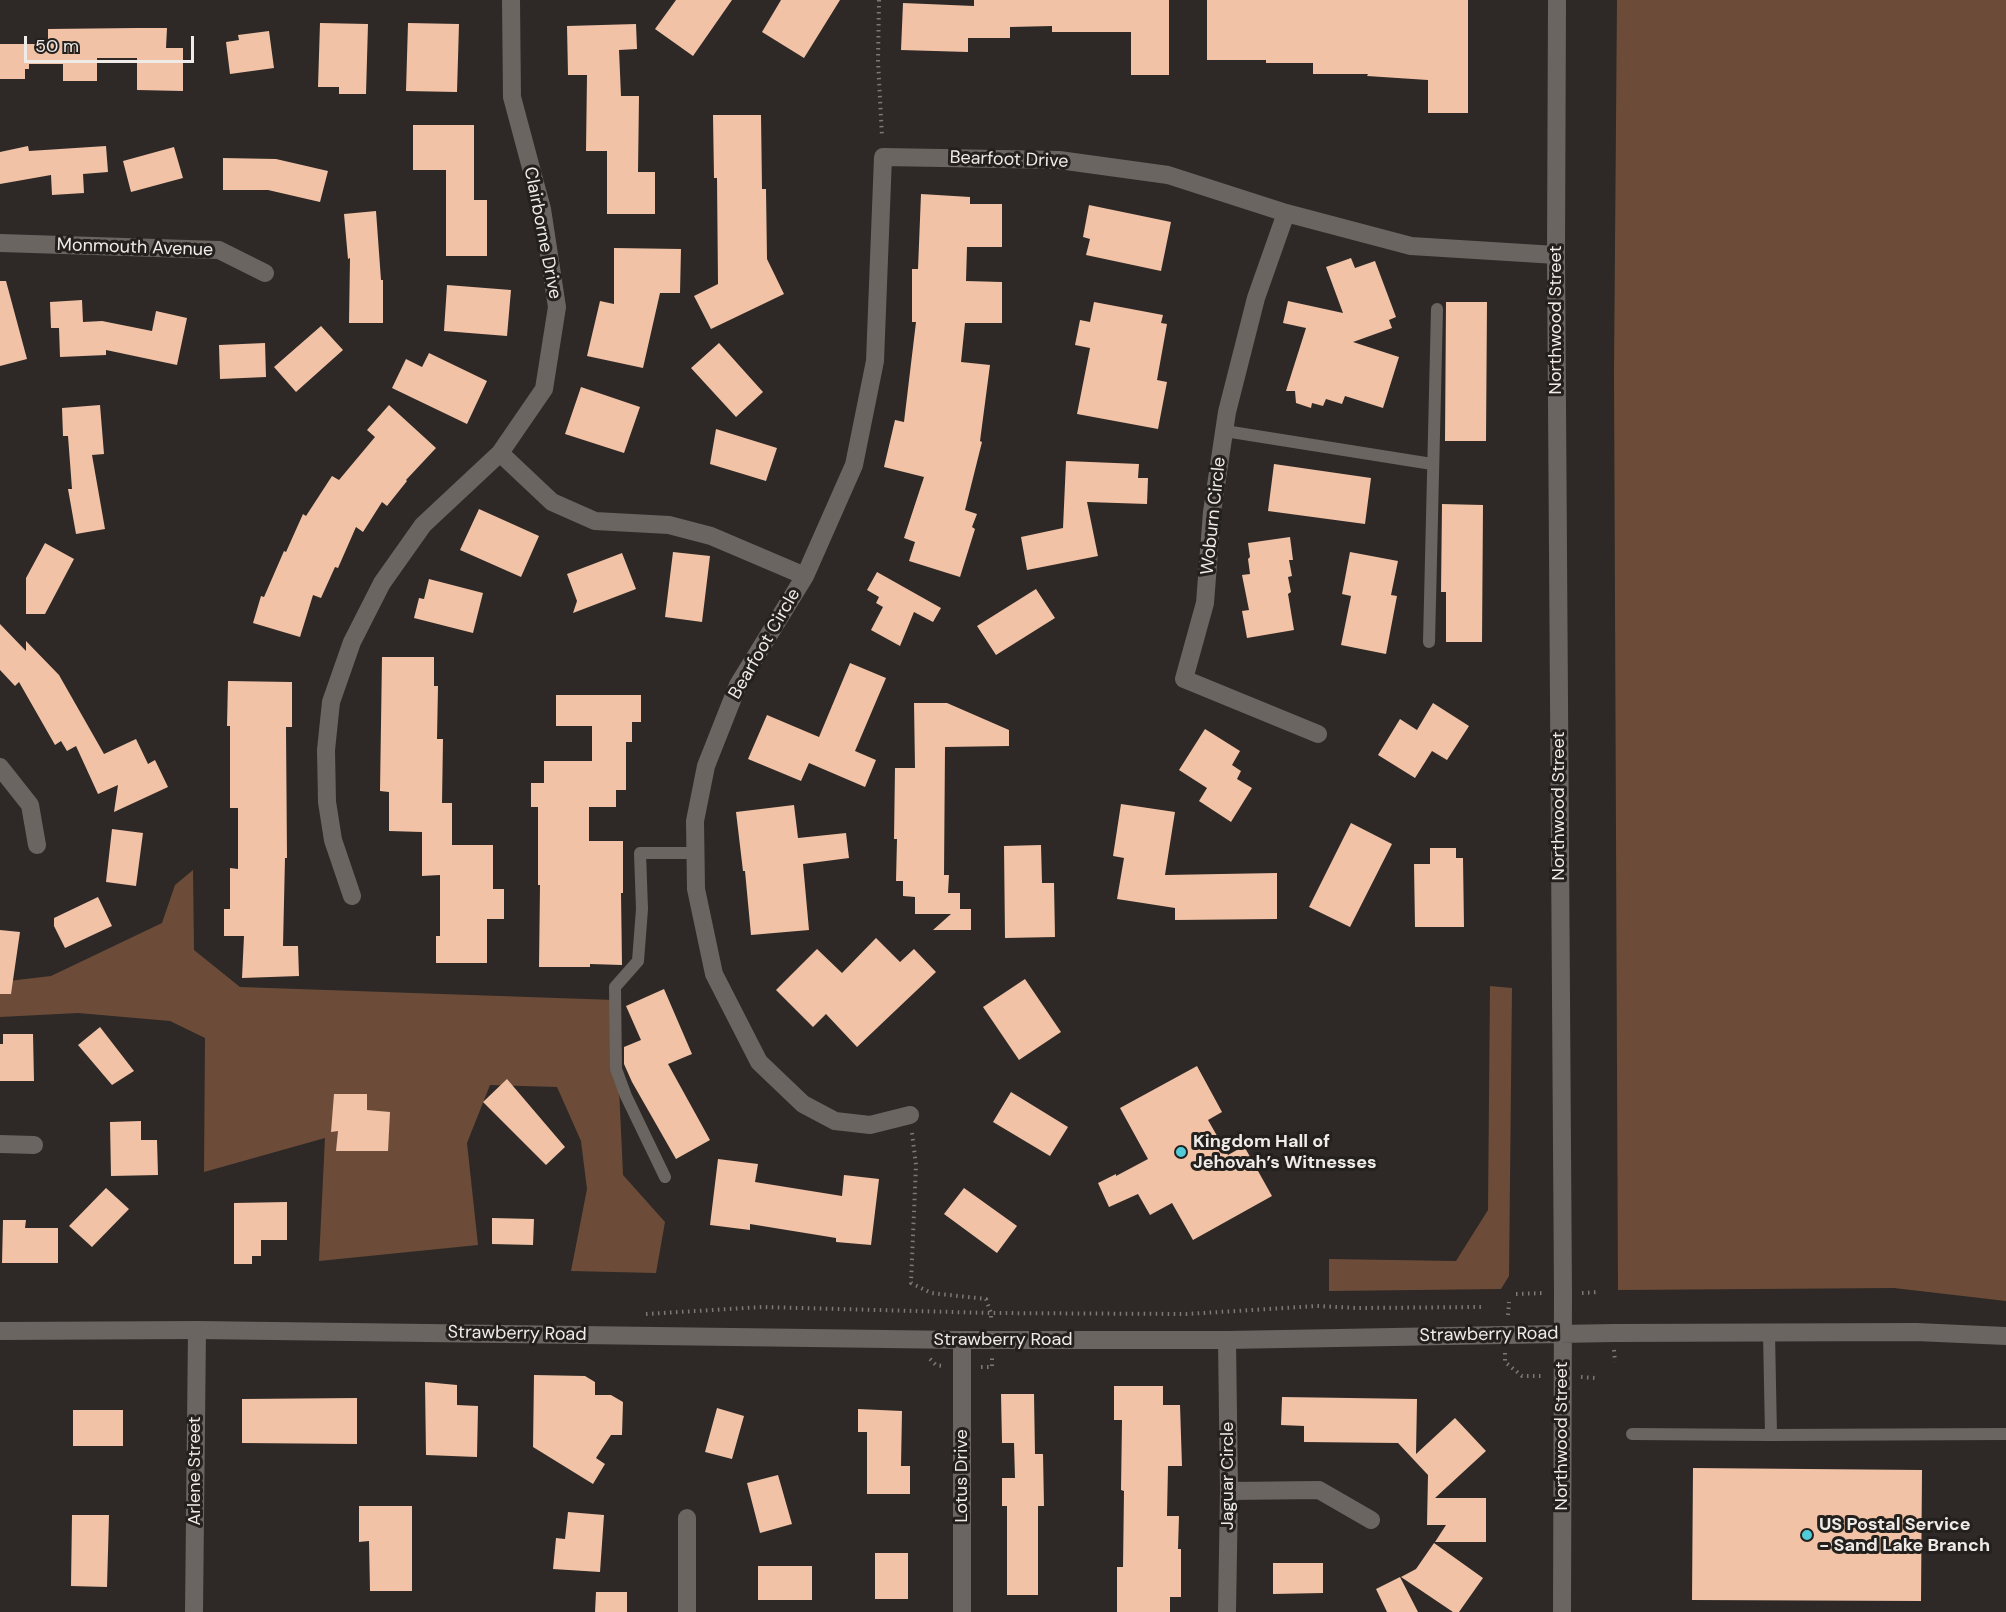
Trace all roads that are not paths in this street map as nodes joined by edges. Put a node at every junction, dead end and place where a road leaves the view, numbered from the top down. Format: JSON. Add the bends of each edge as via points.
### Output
{"nodes":[{"id":1,"x":511,"y":0,"type":"edge"},
{"id":2,"x":1557,"y":0,"type":"edge"},
{"id":3,"x":1286,"y":213,"type":"junction"},
{"id":4,"x":0,"y":243,"type":"edge"},
{"id":5,"x":1556,"y":255,"type":"junction"},
{"id":6,"x":264,"y":273,"type":"dead end"},
{"id":7,"x":1437,"y":309,"type":"dead end"},
{"id":8,"x":1225,"y":431,"type":"junction"},
{"id":9,"x":500,"y":453,"type":"junction"},
{"id":10,"x":1432,"y":464,"type":"junction"},
{"id":11,"x":805,"y":576,"type":"junction"},
{"id":12,"x":1429,"y":642,"type":"dead end"},
{"id":13,"x":1318,"y":734,"type":"dead end"},
{"id":14,"x":0,"y":767,"type":"edge"},
{"id":15,"x":37,"y":845,"type":"dead end"},
{"id":16,"x":696,"y":853,"type":"junction"},
{"id":17,"x":352,"y":896,"type":"dead end"},
{"id":18,"x":910,"y":1115,"type":"road end"},
{"id":19,"x":0,"y":1144,"type":"edge"},
{"id":20,"x":34,"y":1144,"type":"dead end"},
{"id":21,"x":665,"y":1177,"type":"dead end"},
{"id":22,"x":197,"y":1330,"type":"junction"},
{"id":23,"x":0,"y":1331,"type":"edge"},
{"id":24,"x":1563,"y":1333,"type":"junction"},
{"id":25,"x":1768,"y":1333,"type":"junction"},
{"id":26,"x":2006,"y":1336,"type":"edge"},
{"id":27,"x":962,"y":1340,"type":"junction"},
{"id":28,"x":1227,"y":1340,"type":"junction"},
{"id":29,"x":1632,"y":1434,"type":"dead end"},
{"id":30,"x":2006,"y":1434,"type":"edge"},
{"id":31,"x":1771,"y":1435,"type":"junction"},
{"id":32,"x":1229,"y":1491,"type":"junction"},
{"id":33,"x":687,"y":1518,"type":"dead end"},
{"id":34,"x":1371,"y":1520,"type":"dead end"},
{"id":35,"x":194,"y":1612,"type":"edge"},
{"id":36,"x":687,"y":1612,"type":"edge"},
{"id":37,"x":962,"y":1612,"type":"edge"},
{"id":38,"x":1227,"y":1612,"type":"edge"},
{"id":39,"x":1562,"y":1612,"type":"edge"}],
"edges":[{"from":1,"to":9,"type":"street","name":"Clairborne Drive","via":[[512,97],[542,209],[557,307],[544,389]]},
{"from":2,"to":5,"type":"street","name":"Northwood Street"},
{"from":3,"to":5,"type":"street","name":"Bearfoot Drive","via":[[1411,246]]},
{"from":3,"to":8,"type":"street","name":"Woburn Circle","via":[[1256,298]]},
{"from":3,"to":11,"type":"street","name":"Bearfoot Drive","via":[[1168,175],[1059,160],[883,157],[875,361],[855,465]]},
{"from":4,"to":6,"type":"street","name":"Monmouth Avenue","via":[[219,250]]},
{"from":5,"to":24,"type":"street","name":"Northwood Street"},
{"from":7,"to":10,"type":"lane"},
{"from":8,"to":10,"type":"lane"},
{"from":8,"to":13,"type":"street","name":"Woburn Circle","via":[[1212,512],[1205,603],[1184,679]]},
{"from":9,"to":11,"type":"street","via":[[552,502],[595,521],[669,525],[711,536]]},
{"from":9,"to":17,"type":"street","name":"Clairborne Drive","via":[[423,525],[382,583],[352,642],[331,702],[326,750],[327,802],[333,840]]},
{"from":10,"to":12,"type":"lane"},
{"from":11,"to":16,"type":"street","name":"Bearfoot Circle","via":[[738,685],[706,766],[695,821]]},
{"from":14,"to":15,"type":"street","via":[[30,805]]},
{"from":16,"to":18,"type":"street","name":"Bearfoot Circle","via":[[696,889],[714,974],[759,1062],[803,1104],[835,1121],[870,1125]]},
{"from":16,"to":21,"type":"lane","via":[[640,853],[642,909],[638,961],[615,987],[616,1069]]},
{"from":19,"to":20,"type":"street"},
{"from":22,"to":23,"type":"street","name":"Strawberry Road"},
{"from":22,"to":27,"type":"street","name":"Strawberry Road"},
{"from":22,"to":35,"type":"street","name":"Arlene Street"},
{"from":24,"to":25,"type":"street","name":"Strawberry Road"},
{"from":24,"to":28,"type":"street","name":"Strawberry Road"},
{"from":24,"to":39,"type":"street","name":"Northwood Street"},
{"from":25,"to":26,"type":"street","name":"Strawberry Road"},
{"from":25,"to":31,"type":"lane"},
{"from":27,"to":28,"type":"street","name":"Strawberry Road"},
{"from":27,"to":37,"type":"street","name":"Lotus Drive"},
{"from":28,"to":32,"type":"street","name":"Jaguar Circle"},
{"from":29,"to":31,"type":"lane"},
{"from":30,"to":31,"type":"lane"},
{"from":32,"to":34,"type":"street","via":[[1319,1490]]},
{"from":32,"to":38,"type":"street","name":"Jaguar Circle"},
{"from":33,"to":36,"type":"street"}]}
